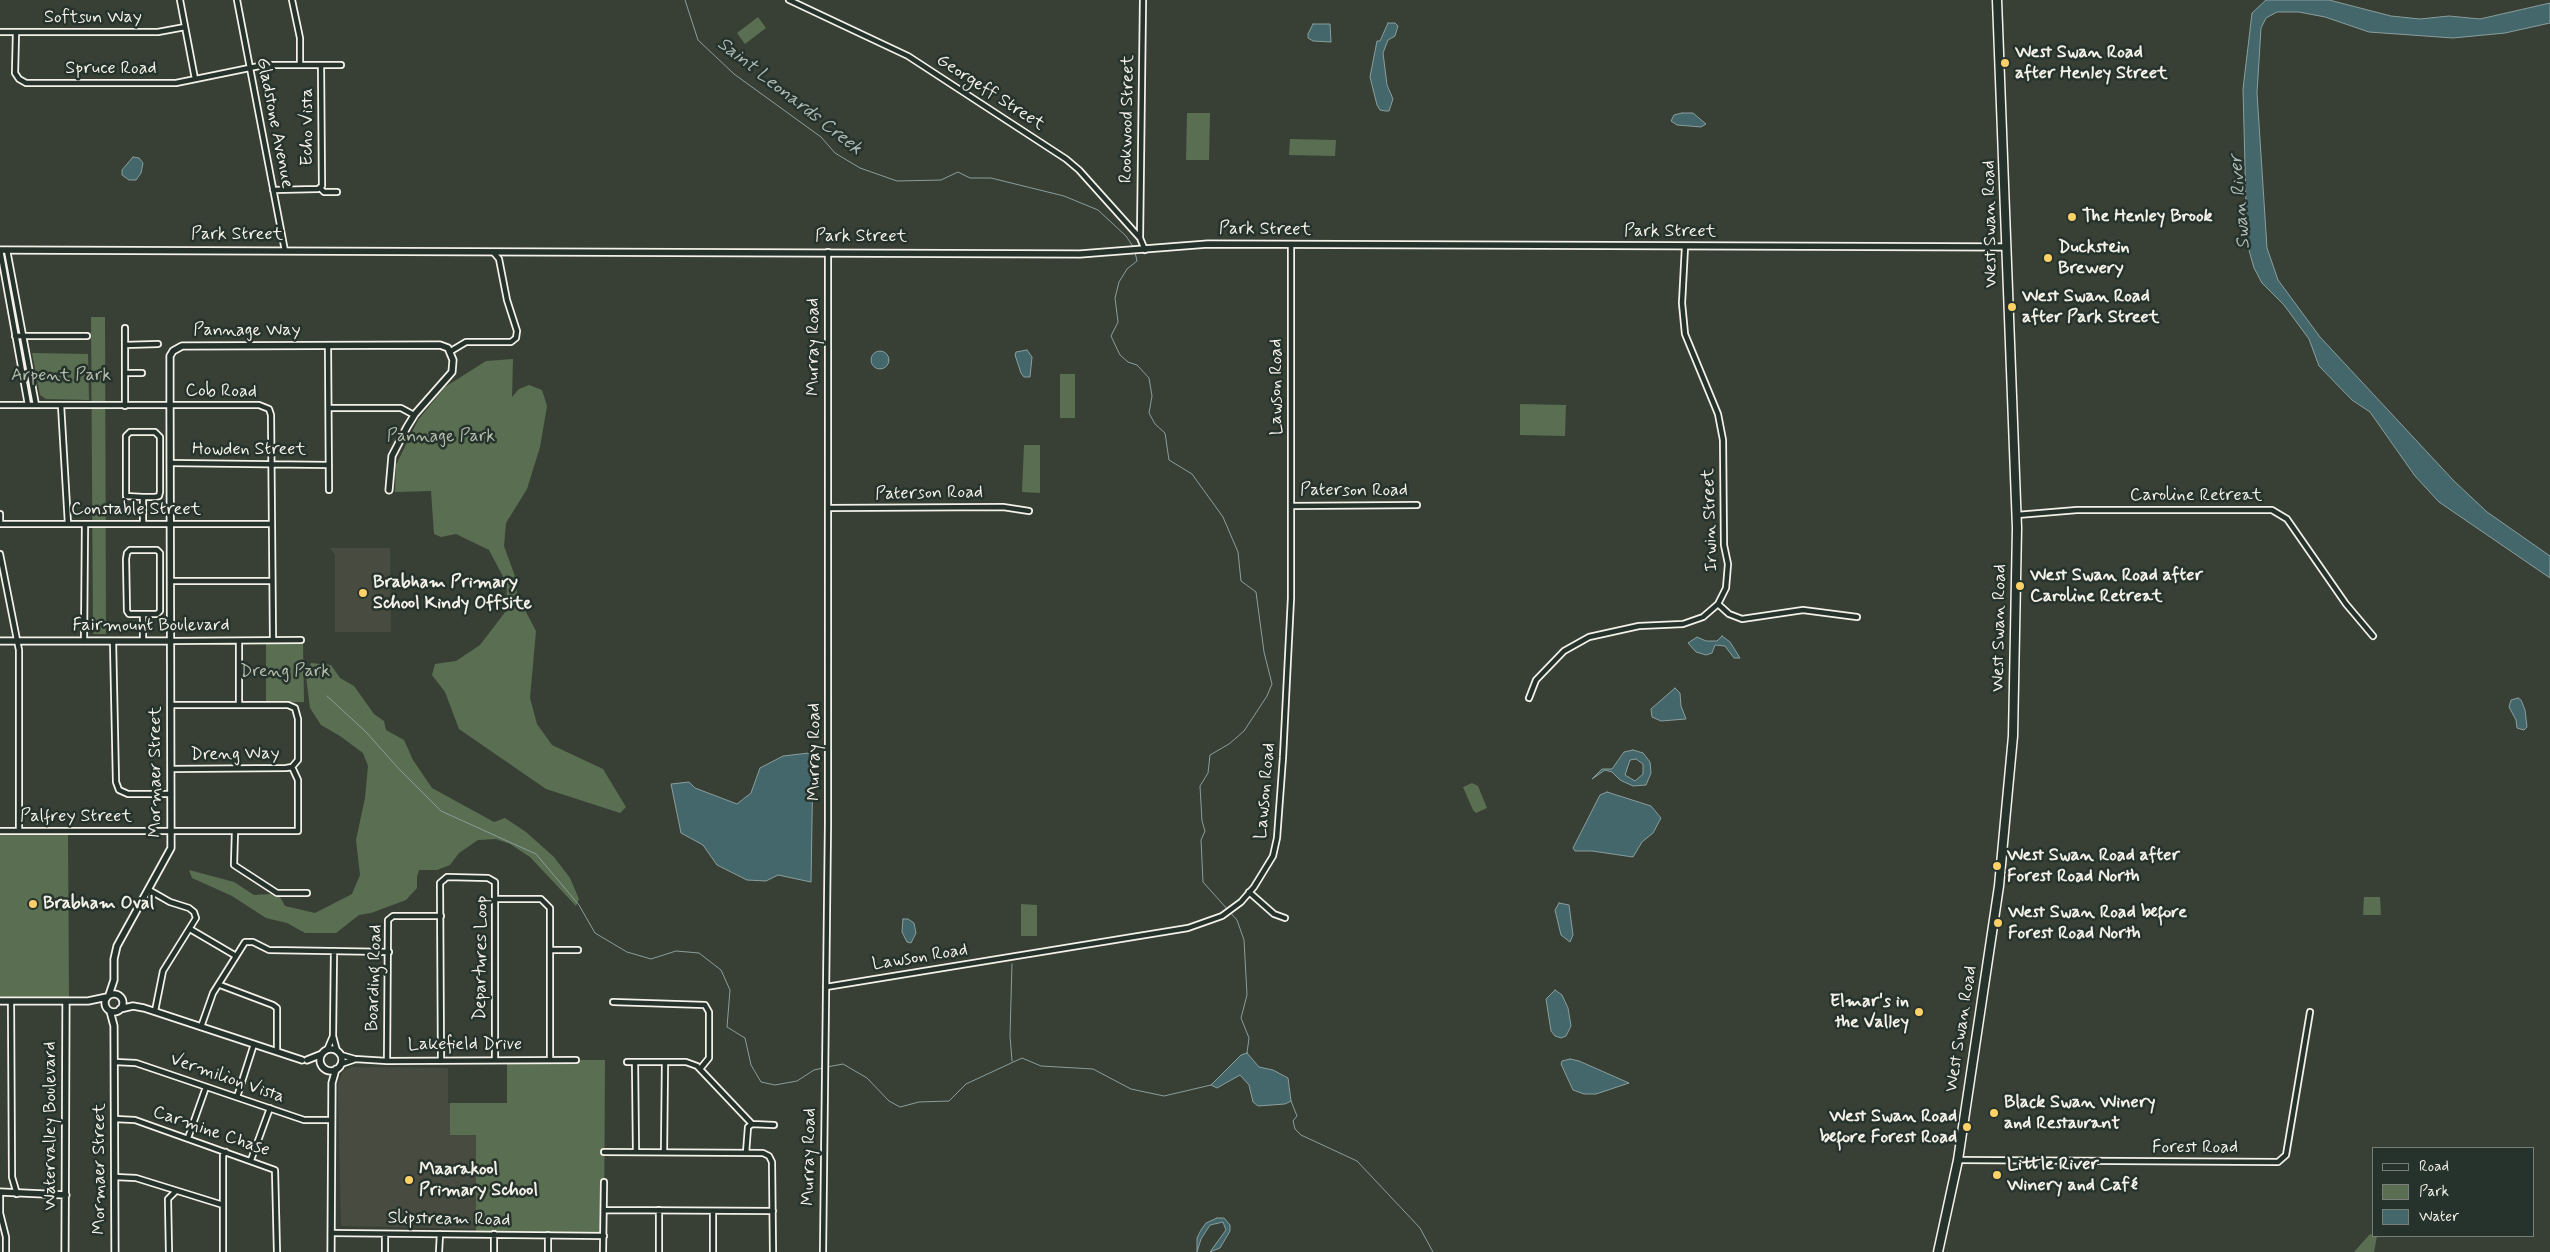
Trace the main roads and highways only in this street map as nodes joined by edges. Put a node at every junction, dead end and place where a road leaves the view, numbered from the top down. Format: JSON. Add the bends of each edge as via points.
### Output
{"nodes":[{"id":1,"x":1997,"y":0,"type":"edge"},
{"id":2,"x":1938,"y":1252,"type":"edge"}],
"edges":[{"from":1,"to":2,"type":"main road","name":"West Swan Road","via":[[2017,515],[2013,736],[2002,858],[1958,1160]]}]}
